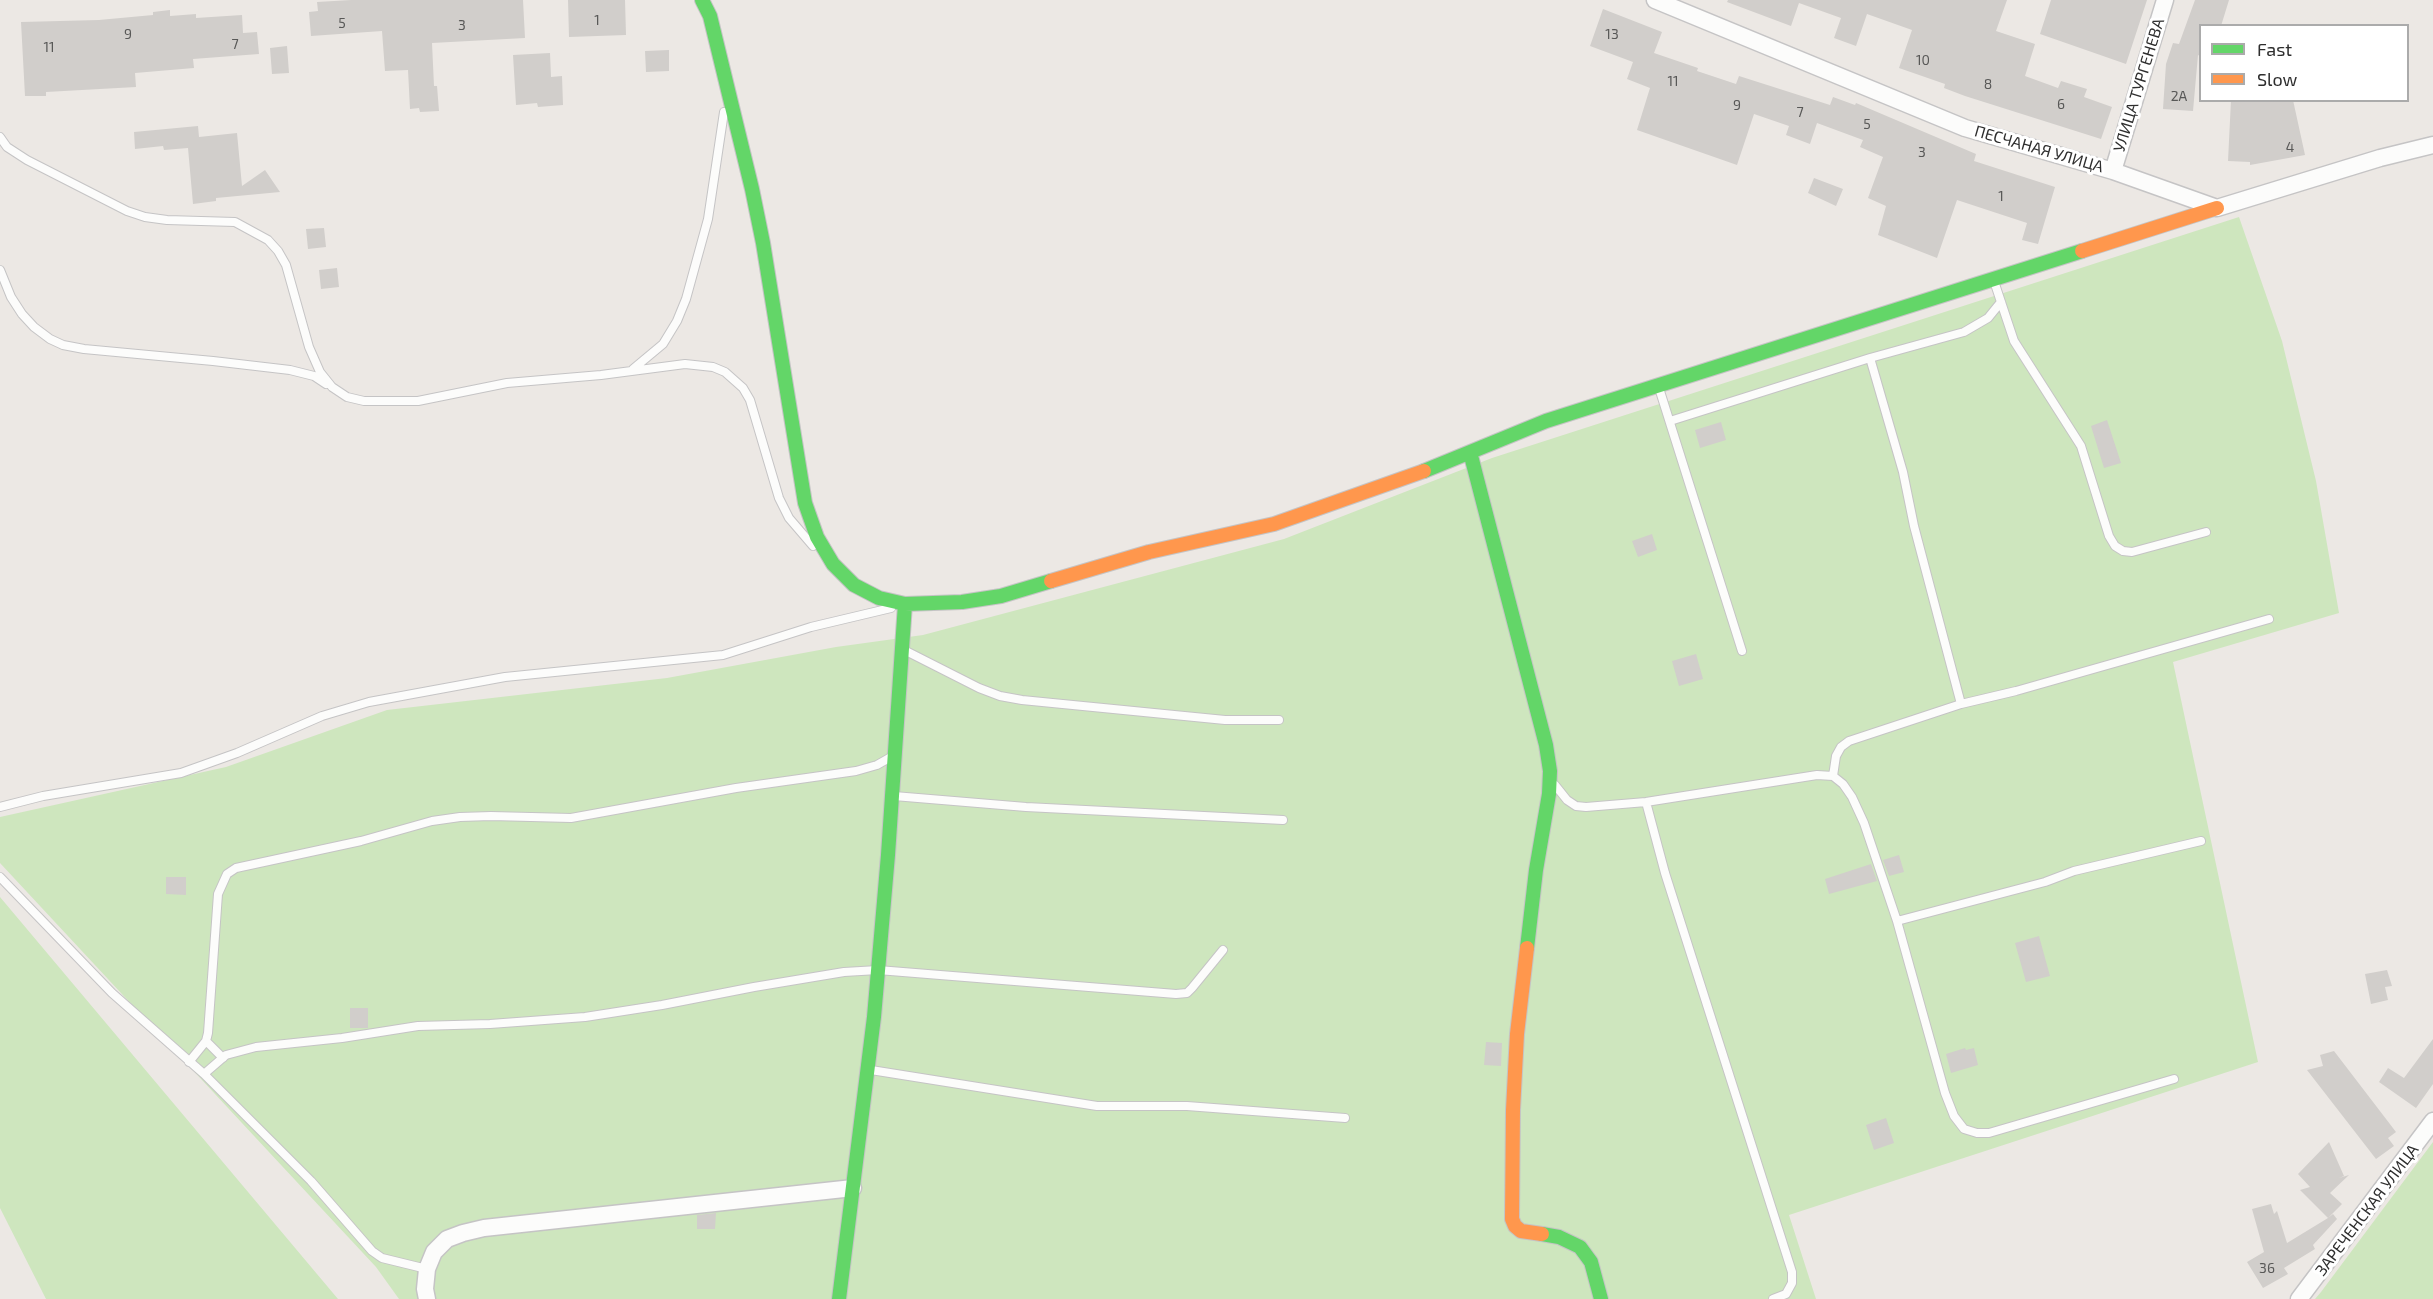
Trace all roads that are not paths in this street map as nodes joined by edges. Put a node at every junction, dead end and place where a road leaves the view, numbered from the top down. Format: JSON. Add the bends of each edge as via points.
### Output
{"nodes":[{"id":1,"x":702,"y":0,"type":"edge"},
{"id":2,"x":1654,"y":0,"type":"edge"},
{"id":3,"x":2165,"y":0,"type":"edge"},
{"id":4,"x":726,"y":89,"type":"junction"},
{"id":5,"x":0,"y":137,"type":"edge"},
{"id":6,"x":2433,"y":146,"type":"edge"},
{"id":7,"x":2113,"y":171,"type":"junction"},
{"id":8,"x":2217,"y":208,"type":"junction"},
{"id":9,"x":0,"y":270,"type":"edge"},
{"id":10,"x":1993,"y":278,"type":"junction"},
{"id":11,"x":2001,"y":302,"type":"junction"},
{"id":12,"x":1870,"y":358,"type":"junction"},
{"id":13,"x":630,"y":371,"type":"junction"},
{"id":14,"x":332,"y":387,"type":"junction"},
{"id":15,"x":1659,"y":387,"type":"junction"},
{"id":16,"x":1670,"y":421,"type":"junction"},
{"id":17,"x":1470,"y":452,"type":"junction"},
{"id":18,"x":2206,"y":532,"type":"dead end"},
{"id":19,"x":833,"y":564,"type":"junction"},
{"id":20,"x":905,"y":604,"type":"junction"},
{"id":21,"x":2269,"y":619,"type":"dead end"},
{"id":22,"x":902,"y":649,"type":"junction"},
{"id":23,"x":1742,"y":651,"type":"dead end"},
{"id":24,"x":1961,"y":704,"type":"junction"},
{"id":25,"x":1279,"y":720,"type":"dead end"},
{"id":26,"x":895,"y":753,"type":"junction"},
{"id":27,"x":1550,"y":771,"type":"junction"},
{"id":28,"x":1833,"y":776,"type":"junction"},
{"id":29,"x":893,"y":796,"type":"junction"},
{"id":30,"x":1646,"y":802,"type":"junction"},
{"id":31,"x":0,"y":807,"type":"edge"},
{"id":32,"x":1283,"y":820,"type":"dead end"},
{"id":33,"x":2201,"y":841,"type":"dead end"},
{"id":34,"x":0,"y":877,"type":"edge"},
{"id":35,"x":1897,"y":921,"type":"junction"},
{"id":36,"x":1223,"y":950,"type":"dead end"},
{"id":37,"x":879,"y":970,"type":"junction"},
{"id":38,"x":206,"y":1041,"type":"junction"},
{"id":39,"x":223,"y":1058,"type":"junction"},
{"id":40,"x":189,"y":1062,"type":"junction"},
{"id":41,"x":867,"y":1070,"type":"junction"},
{"id":42,"x":204,"y":1074,"type":"junction"},
{"id":43,"x":2174,"y":1079,"type":"dead end"},
{"id":44,"x":1345,"y":1118,"type":"dead end"},
{"id":45,"x":2433,"y":1121,"type":"edge"},
{"id":46,"x":853,"y":1188,"type":"junction"},
{"id":47,"x":427,"y":1269,"type":"junction"},
{"id":48,"x":427,"y":1299,"type":"edge"},
{"id":49,"x":839,"y":1299,"type":"edge"},
{"id":50,"x":1601,"y":1299,"type":"edge"},
{"id":51,"x":1773,"y":1299,"type":"edge"},
{"id":52,"x":2299,"y":1299,"type":"edge"}],
"edges":[{"from":1,"to":4,"type":"street","via":[[710,16]]},
{"from":2,"to":7,"type":"street","name":"ПЕСЧАНАЯ УЛИЦА","via":[[1965,128]]},
{"from":3,"to":7,"type":"street","name":"УЛИЦА ТУРГЕНЕВА"},
{"from":4,"to":13,"type":"lane","via":[[708,219],[686,299],[663,344]]},
{"from":4,"to":19,"type":"street","via":[[763,243],[805,503],[817,537]]},
{"from":5,"to":14,"type":"lane","via":[[7,147],[27,159],[127,211],[167,220],[235,222],[268,240],[286,265],[309,347]]},
{"from":6,"to":8,"type":"street","via":[[2380,158]]},
{"from":7,"to":8,"type":"street","name":"ПЕСЧАНАЯ УЛИЦА"},
{"from":8,"to":10,"type":"street"},
{"from":9,"to":14,"type":"lane","via":[[21,314],[63,345],[290,370],[314,376]]},
{"from":10,"to":11,"type":"lane"},
{"from":10,"to":15,"type":"street"},
{"from":11,"to":12,"type":"lane","via":[[1988,318],[1964,332]]},
{"from":11,"to":18,"type":"lane","via":[[2014,341],[2081,446],[2115,546],[2132,552]]},
{"from":12,"to":16,"type":"lane"},
{"from":12,"to":24,"type":"lane"},
{"from":13,"to":14,"type":"lane","via":[[507,383],[418,401],[364,401]]},
{"from":13,"to":19,"type":"lane","via":[[697,365],[726,372],[735,379],[750,400],[779,498],[789,518],[802,536]]},
{"from":15,"to":16,"type":"lane"},
{"from":15,"to":17,"type":"street","via":[[1546,421]]},
{"from":16,"to":23,"type":"lane"},
{"from":17,"to":20,"type":"street","via":[[1274,524],[1149,552],[1001,596]]},
{"from":17,"to":27,"type":"street"},
{"from":19,"to":20,"type":"street","via":[[854,585],[879,598]]},
{"from":20,"to":22,"type":"street"},
{"from":20,"to":31,"type":"lane","via":[[811,627],[723,655],[505,677],[369,702],[322,716],[181,773]]},
{"from":21,"to":24,"type":"lane"},
{"from":22,"to":25,"type":"lane","via":[[1000,696],[1225,720]]},
{"from":22,"to":26,"type":"street"},
{"from":24,"to":28,"type":"lane","via":[[1848,741],[1836,756]]},
{"from":26,"to":29,"type":"street"},
{"from":26,"to":38,"type":"lane","via":[[877,765],[856,771],[726,789],[580,817],[491,816],[432,821],[362,841],[236,868],[227,874],[218,894]]},
{"from":27,"to":30,"type":"lane","via":[[1559,793],[1576,806]]},
{"from":27,"to":50,"type":"street","via":[[1517,1034],[1510,1210],[1521,1231],[1560,1237],[1586,1253]]},
{"from":28,"to":30,"type":"lane","via":[[1807,776]]},
{"from":28,"to":35,"type":"lane","via":[[1852,797],[1864,822]]},
{"from":29,"to":32,"type":"lane"},
{"from":29,"to":37,"type":"street"},
{"from":30,"to":51,"type":"lane","via":[[1792,1272],[1786,1294]]},
{"from":33,"to":35,"type":"lane","via":[[2074,871]]},
{"from":34,"to":40,"type":"lane","via":[[112,993]]},
{"from":35,"to":43,"type":"lane","via":[[1945,1093],[1964,1129],[1989,1133]]},
{"from":36,"to":37,"type":"lane","via":[[1192,988],[1176,994]]},
{"from":37,"to":39,"type":"lane","via":[[808,977],[585,1017],[418,1026],[239,1050]]},
{"from":37,"to":41,"type":"street"},
{"from":38,"to":39,"type":"lane"},
{"from":38,"to":40,"type":"lane"},
{"from":39,"to":42,"type":"lane"},
{"from":40,"to":42,"type":"lane"},
{"from":41,"to":44,"type":"lane","via":[[1097,1106],[1187,1106]]},
{"from":41,"to":46,"type":"street"},
{"from":42,"to":47,"type":"lane","via":[[311,1181],[372,1251],[382,1258]]},
{"from":45,"to":52,"type":"street","name":"ЗАРЕЧЕНСКАЯ УЛИЦА"},
{"from":46,"to":47,"type":"street","via":[[484,1228],[447,1239],[434,1252]]},
{"from":46,"to":49,"type":"street"},
{"from":47,"to":48,"type":"street"}]}
